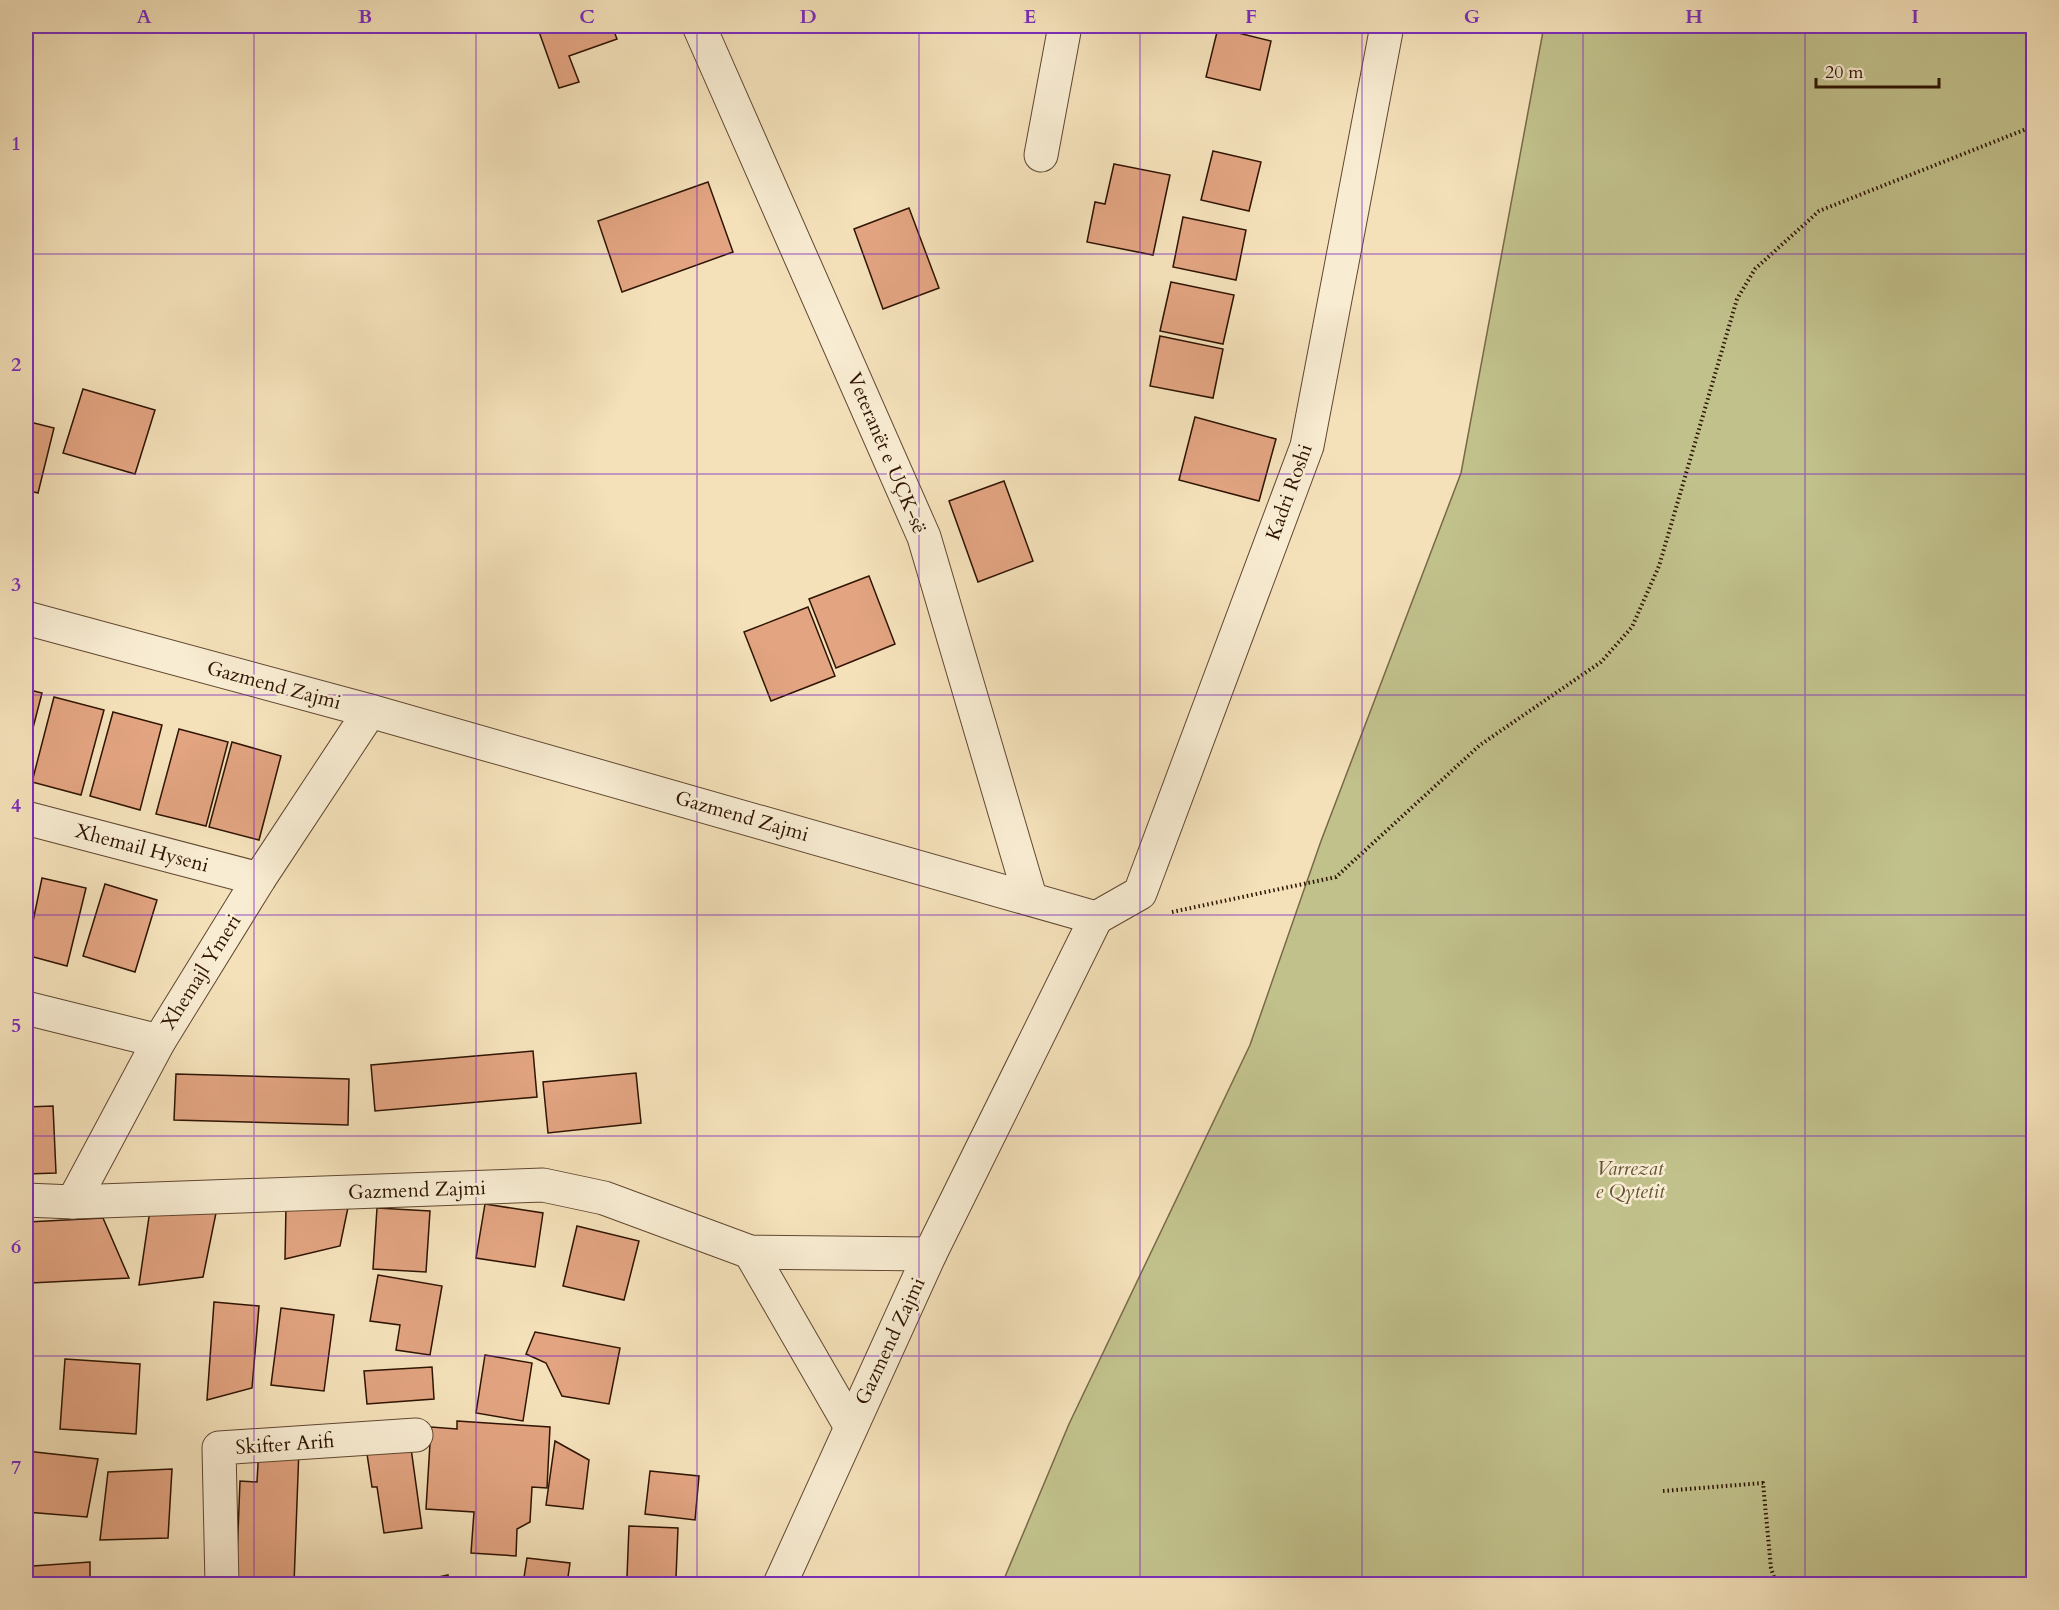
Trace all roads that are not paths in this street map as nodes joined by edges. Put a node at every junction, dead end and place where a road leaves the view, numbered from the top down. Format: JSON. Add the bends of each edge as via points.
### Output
{"nodes":[{"id":1,"x":699,"y":26,"type":"edge"},
{"id":2,"x":1065,"y":26,"type":"edge"},
{"id":3,"x":1387,"y":26,"type":"edge"},
{"id":4,"x":1041,"y":155,"type":"dead end"},
{"id":5,"x":26,"y":618,"type":"edge"},
{"id":6,"x":370,"y":711,"type":"junction"},
{"id":7,"x":26,"y":818,"type":"edge"},
{"id":8,"x":259,"y":879,"type":"junction"},
{"id":9,"x":1030,"y":897,"type":"junction"},
{"id":10,"x":1096,"y":918,"type":"junction"},
{"id":11,"x":26,"y":1008,"type":"edge"},
{"id":12,"x":159,"y":1041,"type":"junction"},
{"id":13,"x":26,"y":1200,"type":"edge"},
{"id":14,"x":73,"y":1202,"type":"junction"},
{"id":15,"x":750,"y":1252,"type":"junction"},
{"id":16,"x":930,"y":1254,"type":"junction"},
{"id":17,"x":850,"y":1427,"type":"junction"},
{"id":18,"x":416,"y":1435,"type":"dead end"},
{"id":19,"x":222,"y":1584,"type":"edge"},
{"id":20,"x":780,"y":1584,"type":"edge"}],
"edges":[{"from":1,"to":9,"type":"street","name":"Veteranët e UÇK-së","via":[[924,537]]},
{"from":2,"to":4,"type":"street"},
{"from":3,"to":10,"type":"street","name":"Kadri Roshi","via":[[1307,446],[1140,893]]},
{"from":5,"to":6,"type":"street","name":"Gazmend Zajmi"},
{"from":6,"to":8,"type":"street","name":"Xhemajl Ymeri"},
{"from":6,"to":9,"type":"street","name":"Gazmend Zajmi"},
{"from":7,"to":8,"type":"street","name":"Xhemail Hyseni"},
{"from":8,"to":12,"type":"street","name":"Xhemajl Ymeri"},
{"from":9,"to":10,"type":"street","name":"Gazmend Zajmi"},
{"from":10,"to":16,"type":"street","name":"Gazmend Zajmi"},
{"from":11,"to":12,"type":"street"},
{"from":12,"to":14,"type":"street","name":"Xhemajl Ymeri"},
{"from":13,"to":14,"type":"street"},
{"from":14,"to":15,"type":"street","name":"Gazmend Zajmi","via":[[543,1185],[604,1198]]},
{"from":15,"to":16,"type":"street","name":"Gazmend Zajmi"},
{"from":15,"to":17,"type":"street","name":"Gazmend Zajmi"},
{"from":16,"to":17,"type":"street","name":"Gazmend Zajmi"},
{"from":17,"to":20,"type":"street","name":"Gazmend Zajmi"},
{"from":18,"to":19,"type":"street","name":"Skifter Arifi","via":[[219,1448]]}]}
